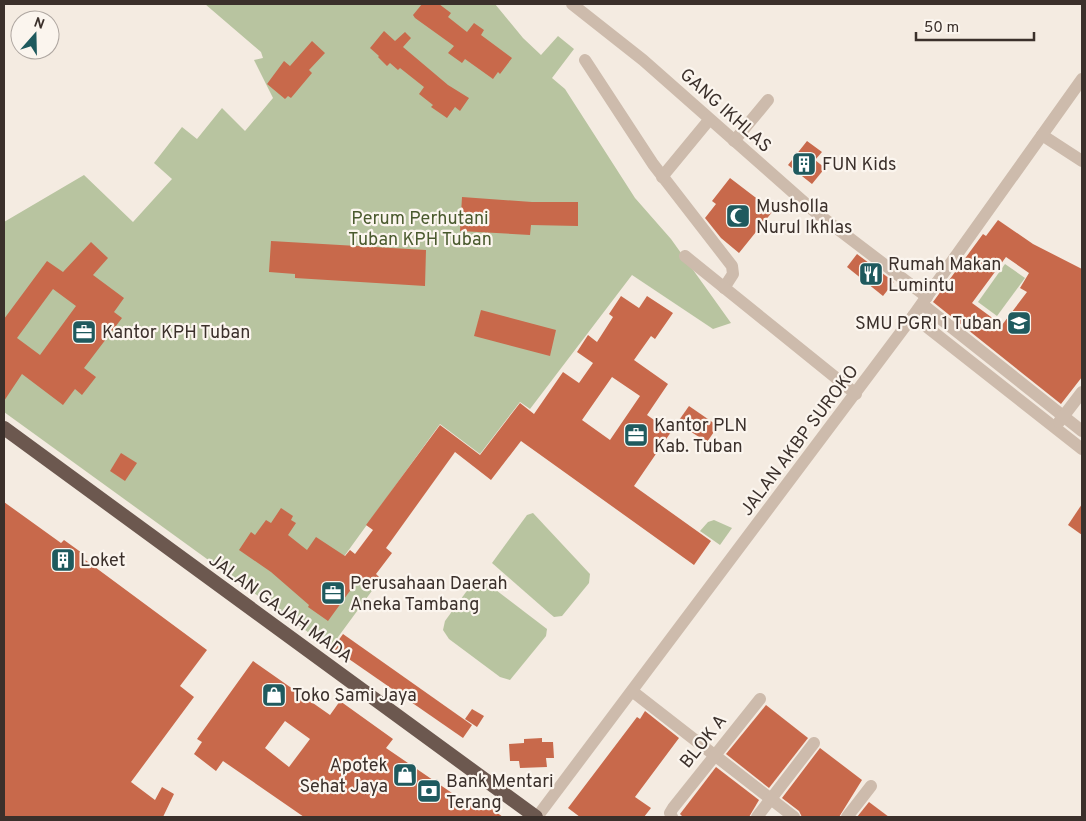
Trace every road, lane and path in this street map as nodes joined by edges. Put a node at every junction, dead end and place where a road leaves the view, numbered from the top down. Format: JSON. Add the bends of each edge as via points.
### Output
{"nodes":[{"id":1,"x":572,"y":4,"type":"edge"},
{"id":2,"x":585,"y":60,"type":"dead end"},
{"id":3,"x":1082,"y":79,"type":"edge"},
{"id":4,"x":768,"y":100,"type":"dead end"},
{"id":5,"x":710,"y":120,"type":"junction"},
{"id":6,"x":1042,"y":135,"type":"junction"},
{"id":7,"x":734,"y":141,"type":"junction"},
{"id":8,"x":1082,"y":161,"type":"edge"},
{"id":9,"x":662,"y":177,"type":"junction"},
{"id":10,"x":685,"y":256,"type":"dead end"},
{"id":11,"x":724,"y":288,"type":"junction"},
{"id":12,"x":924,"y":301,"type":"junction"},
{"id":13,"x":911,"y":319,"type":"junction"},
{"id":14,"x":1082,"y":392,"type":"edge"},
{"id":15,"x":856,"y":394,"type":"junction"},
{"id":16,"x":1063,"y":416,"type":"junction"},
{"id":17,"x":4,"y":428,"type":"edge"},
{"id":18,"x":1054,"y":428,"type":"junction"},
{"id":19,"x":1082,"y":431,"type":"edge"},
{"id":20,"x":1082,"y":449,"type":"edge"},
{"id":21,"x":632,"y":692,"type":"junction"},
{"id":22,"x":760,"y":699,"type":"dead end"},
{"id":23,"x":814,"y":743,"type":"dead end"},
{"id":24,"x":715,"y":756,"type":"junction"},
{"id":25,"x":871,"y":786,"type":"dead end"},
{"id":26,"x":771,"y":799,"type":"junction"},
{"id":27,"x":673,"y":812,"type":"edge"},
{"id":28,"x":536,"y":817,"type":"edge"},
{"id":29,"x":757,"y":817,"type":"edge"},
{"id":30,"x":794,"y":817,"type":"edge"},
{"id":31,"x":847,"y":817,"type":"edge"}],
"edges":[{"from":1,"to":5,"type":"street","name":"GANG IKHLAS","via":[[643,60]]},
{"from":2,"to":9,"type":"street"},
{"from":3,"to":6,"type":"street","name":"JALAN AKBP SUROKO"},
{"from":4,"to":7,"type":"street"},
{"from":5,"to":7,"type":"street","name":"GANG IKHLAS"},
{"from":5,"to":9,"type":"street"},
{"from":6,"to":8,"type":"street"},
{"from":6,"to":12,"type":"street","name":"JALAN AKBP SUROKO"},
{"from":7,"to":12,"type":"street","name":"GANG IKHLAS"},
{"from":9,"to":11,"type":"street","via":[[733,268]]},
{"from":10,"to":11,"type":"street"},
{"from":11,"to":15,"type":"street"},
{"from":12,"to":13,"type":"street","name":"JALAN AKBP SUROKO"},
{"from":12,"to":16,"type":"street","name":"GANG IKHLAS"},
{"from":13,"to":15,"type":"street","name":"JALAN AKBP SUROKO"},
{"from":13,"to":18,"type":"street"},
{"from":14,"to":16,"type":"street"},
{"from":15,"to":21,"type":"street","name":"JALAN AKBP SUROKO"},
{"from":16,"to":18,"type":"street"},
{"from":16,"to":19,"type":"street","name":"GANG IKHLAS"},
{"from":17,"to":28,"type":"highway","name":"JALAN GAJAH MADA"},
{"from":18,"to":20,"type":"street"},
{"from":21,"to":24,"type":"street"},
{"from":21,"to":28,"type":"street","name":"JALAN AKBP SUROKO"},
{"from":22,"to":24,"type":"street","name":"BLOK A"},
{"from":23,"to":26,"type":"street"},
{"from":24,"to":26,"type":"street"},
{"from":24,"to":27,"type":"street","name":"BLOK A"},
{"from":25,"to":31,"type":"street"},
{"from":26,"to":29,"type":"street"},
{"from":26,"to":30,"type":"street"}]}
